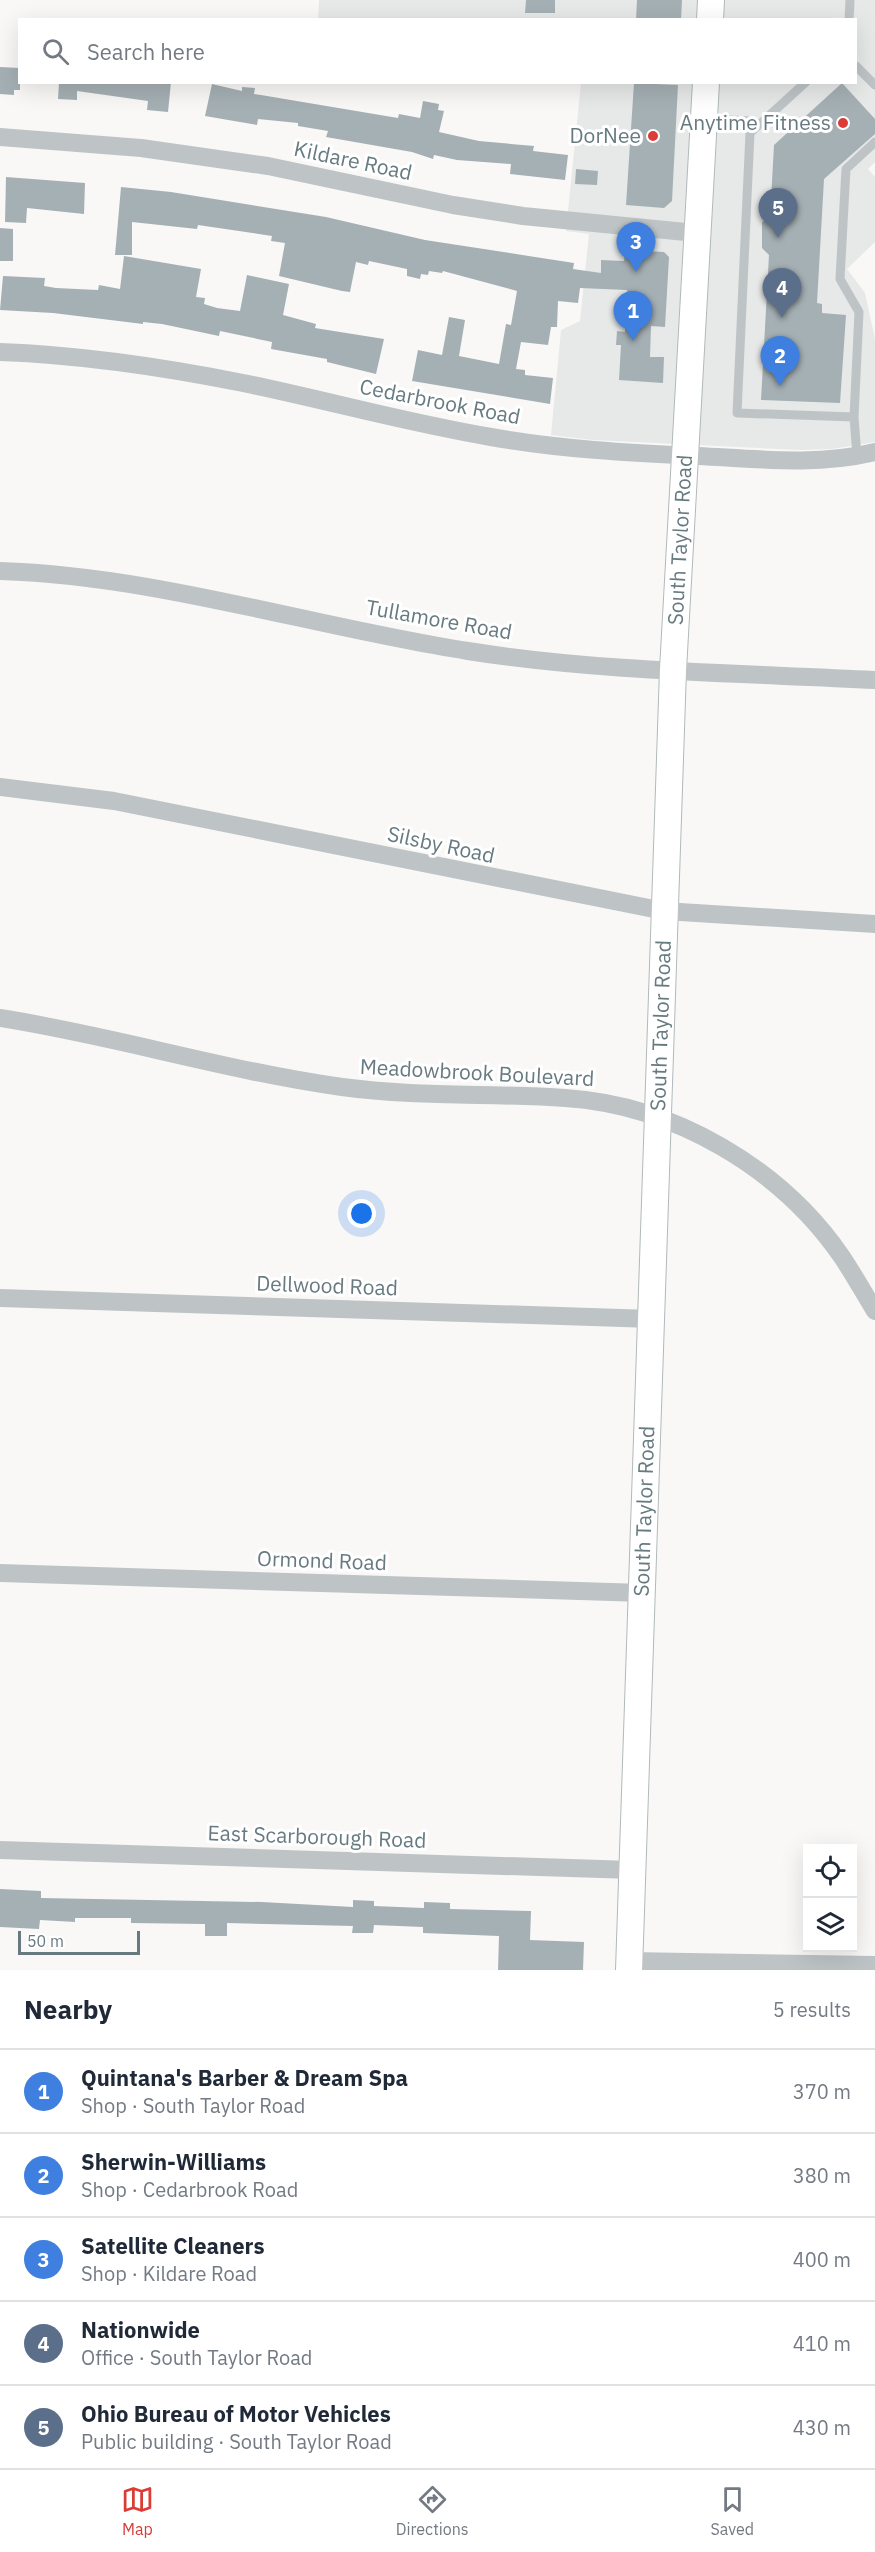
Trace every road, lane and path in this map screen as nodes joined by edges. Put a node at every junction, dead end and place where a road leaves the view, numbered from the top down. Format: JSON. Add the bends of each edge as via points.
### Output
{"nodes":[{"id":1,"x":711,"y":0,"type":"edge"},
{"id":2,"x":850,"y":0,"type":"edge"},
{"id":3,"x":710,"y":18,"type":"edge"},
{"id":4,"x":849,"y":18,"type":"edge"},
{"id":5,"x":857,"y":68,"type":"edge"},
{"id":6,"x":706,"y":84,"type":"edge"},
{"id":7,"x":804,"y":84,"type":"edge"},
{"id":8,"x":875,"y":85,"type":"edge"},
{"id":9,"x":703,"y":119,"type":"junction"},
{"id":10,"x":751,"y":121,"type":"dead end"},
{"id":11,"x":0,"y":137,"type":"edge"},
{"id":12,"x":875,"y":142,"type":"edge"},
{"id":13,"x":696,"y":233,"type":"junction"},
{"id":14,"x":0,"y":352,"type":"edge"},
{"id":15,"x":854,"y":417,"type":"junction"},
{"id":16,"x":875,"y":452,"type":"edge"},
{"id":17,"x":684,"y":456,"type":"junction"},
{"id":18,"x":857,"y":457,"type":"junction"},
{"id":19,"x":0,"y":571,"type":"edge"},
{"id":20,"x":673,"y":670,"type":"junction"},
{"id":21,"x":875,"y":680,"type":"edge"},
{"id":22,"x":0,"y":787,"type":"edge"},
{"id":23,"x":664,"y":911,"type":"junction"},
{"id":24,"x":875,"y":924,"type":"edge"},
{"id":25,"x":0,"y":1018,"type":"edge"},
{"id":26,"x":658,"y":1117,"type":"junction"},
{"id":27,"x":0,"y":1298,"type":"edge"},
{"id":28,"x":875,"y":1311,"type":"edge"},
{"id":29,"x":652,"y":1319,"type":"junction"},
{"id":30,"x":0,"y":1573,"type":"edge"},
{"id":31,"x":643,"y":1593,"type":"junction"},
{"id":32,"x":0,"y":1850,"type":"edge"},
{"id":33,"x":632,"y":1870,"type":"junction"},
{"id":34,"x":629,"y":1965,"type":"edge"},
{"id":35,"x":875,"y":1965,"type":"edge"}],
"edges":[{"from":1,"to":3,"type":"main road"},
{"from":2,"to":4,"type":"lane"},
{"from":5,"to":8,"type":"lane"},
{"from":6,"to":9,"type":"main road","name":"South Taylor Road"},
{"from":7,"to":15,"type":"lane","via":[[750,133],[737,413]]},
{"from":9,"to":10,"type":"lane"},
{"from":9,"to":13,"type":"main road","name":"South Taylor Road"},
{"from":11,"to":13,"type":"street","name":"Kildare Road","via":[[141,148],[277,168],[523,216]]},
{"from":12,"to":15,"type":"lane","via":[[846,169],[840,279],[859,312]]},
{"from":13,"to":17,"type":"main road","name":"South Taylor Road"},
{"from":14,"to":17,"type":"street","name":"Cedarbrook Road","via":[[82,357],[161,368],[491,437]]},
{"from":15,"to":18,"type":"lane"},
{"from":16,"to":18,"type":"street","name":"Cedarbrook Road"},
{"from":17,"to":18,"type":"street","name":"Cedarbrook Road","via":[[805,460]]},
{"from":17,"to":20,"type":"main road","name":"South Taylor Road"},
{"from":19,"to":20,"type":"street","name":"Tullamore Road","via":[[36,572],[173,592],[469,651]]},
{"from":20,"to":21,"type":"street","name":"Tullamore Road"},
{"from":20,"to":23,"type":"main road","name":"South Taylor Road"},
{"from":22,"to":23,"type":"street","name":"Silsby Road","via":[[114,801]]},
{"from":23,"to":24,"type":"street","name":"Silsby Road"},
{"from":23,"to":26,"type":"main road","name":"South Taylor Road"},
{"from":25,"to":26,"type":"street","name":"Meadowbrook Boulevard","via":[[83,1032],[316,1083],[386,1091],[567,1098],[620,1106]]},
{"from":26,"to":28,"type":"street","name":"Meadowbrook Boulevard","via":[[718,1145],[774,1184],[842,1256]]},
{"from":26,"to":29,"type":"main road","name":"South Taylor Road"},
{"from":27,"to":29,"type":"street","name":"Dellwood Road"},
{"from":29,"to":31,"type":"main road","name":"South Taylor Road"},
{"from":30,"to":31,"type":"street","name":"Ormond Road"},
{"from":31,"to":33,"type":"main road","name":"South Taylor Road"},
{"from":32,"to":33,"type":"street","name":"East Scarborough Road"},
{"from":33,"to":34,"type":"main road","name":"South Taylor Road"},
{"from":34,"to":35,"type":"street"}]}
